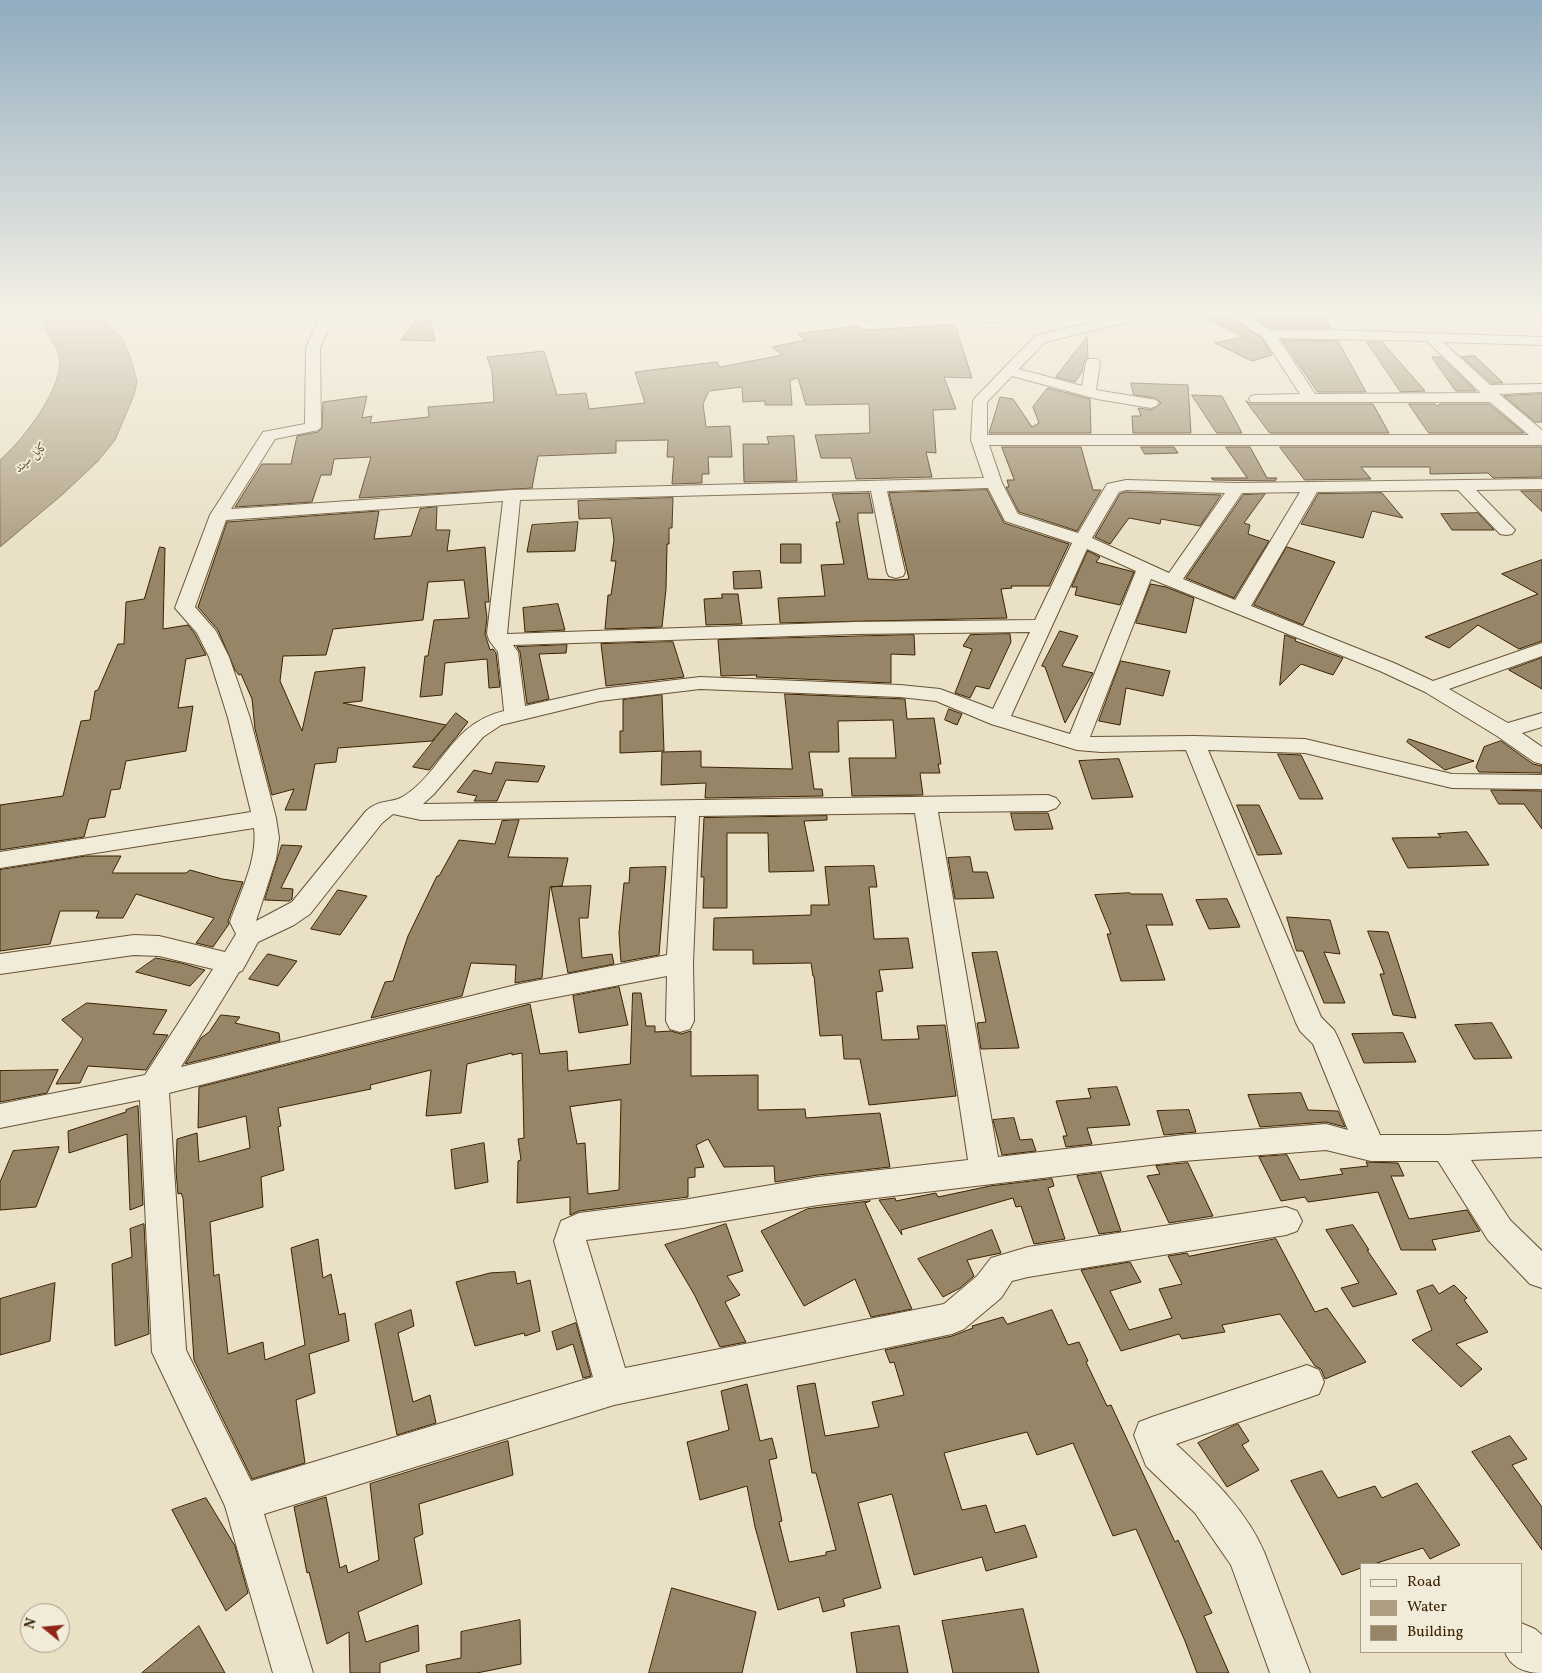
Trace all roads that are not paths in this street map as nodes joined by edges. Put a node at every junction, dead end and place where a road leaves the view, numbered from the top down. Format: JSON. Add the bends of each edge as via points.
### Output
{"nodes":[{"id":1,"x":312,"y":394,"type":"edge"},
{"id":2,"x":986,"y":394,"type":"edge"},
{"id":3,"x":1100,"y":394,"type":"edge"},
{"id":4,"x":1308,"y":394,"type":"edge"},
{"id":5,"x":1488,"y":394,"type":"edge"},
{"id":6,"x":1491,"y":394,"type":"edge"},
{"id":7,"x":1256,"y":399,"type":"dead end"},
{"id":8,"x":1311,"y":399,"type":"junction"},
{"id":9,"x":1151,"y":403,"type":"dead end"},
{"id":10,"x":1542,"y":439,"type":"edge"},
{"id":11,"x":979,"y":440,"type":"junction"},
{"id":12,"x":994,"y":482,"type":"junction"},
{"id":13,"x":1542,"y":484,"type":"edge"},
{"id":14,"x":1462,"y":485,"type":"junction"},
{"id":15,"x":878,"y":486,"type":"junction"},
{"id":16,"x":1308,"y":487,"type":"junction"},
{"id":17,"x":1237,"y":488,"type":"junction"},
{"id":18,"x":512,"y":495,"type":"junction"},
{"id":19,"x":219,"y":515,"type":"junction"},
{"id":20,"x":1506,"y":530,"type":"dead end"},
{"id":21,"x":1082,"y":540,"type":"junction"},
{"id":22,"x":1146,"y":569,"type":"junction"},
{"id":23,"x":896,"y":572,"type":"dead end"},
{"id":24,"x":1172,"y":581,"type":"junction"},
{"id":25,"x":1240,"y":608,"type":"junction"},
{"id":26,"x":1042,"y":626,"type":"junction"},
{"id":27,"x":499,"y":640,"type":"junction"},
{"id":28,"x":1542,"y":649,"type":"edge"},
{"id":29,"x":1432,"y":688,"type":"junction"},
{"id":30,"x":515,"y":714,"type":"junction"},
{"id":31,"x":999,"y":719,"type":"junction"},
{"id":32,"x":1542,"y":720,"type":"edge"},
{"id":33,"x":1505,"y":731,"type":"junction"},
{"id":34,"x":1077,"y":742,"type":"junction"},
{"id":35,"x":1194,"y":743,"type":"junction"},
{"id":36,"x":1542,"y":757,"type":"edge"},
{"id":37,"x":1542,"y":782,"type":"edge"},
{"id":38,"x":1048,"y":803,"type":"dead end"},
{"id":39,"x":925,"y":804,"type":"junction"},
{"id":40,"x":392,"y":807,"type":"junction"},
{"id":41,"x":688,"y":809,"type":"junction"},
{"id":42,"x":264,"y":818,"type":"junction"},
{"id":43,"x":0,"y":860,"type":"edge"},
{"id":44,"x":249,"y":935,"type":"junction"},
{"id":45,"x":680,"y":963,"type":"junction"},
{"id":46,"x":0,"y":964,"type":"edge"},
{"id":47,"x":233,"y":964,"type":"junction"},
{"id":48,"x":680,"y":1021,"type":"dead end"},
{"id":49,"x":154,"y":1085,"type":"junction"},
{"id":50,"x":0,"y":1116,"type":"edge"},
{"id":51,"x":1542,"y":1144,"type":"edge"},
{"id":52,"x":1371,"y":1148,"type":"junction"},
{"id":53,"x":1446,"y":1148,"type":"junction"},
{"id":54,"x":985,"y":1172,"type":"junction"},
{"id":55,"x":1286,"y":1220,"type":"dead end"},
{"id":56,"x":1542,"y":1273,"type":"edge"},
{"id":57,"x":1307,"y":1382,"type":"dead end"},
{"id":58,"x":614,"y":1388,"type":"junction"},
{"id":59,"x":242,"y":1502,"type":"junction"},
{"id":60,"x":1522,"y":1644,"type":"edge"},
{"id":61,"x":1542,"y":1658,"type":"edge"},
{"id":62,"x":293,"y":1673,"type":"edge"},
{"id":63,"x":1290,"y":1673,"type":"edge"}],
"edges":[{"from":1,"to":19,"type":"street","via":[[312,427],[269,435]]},
{"from":2,"to":11,"type":"street","via":[[980,401]]},
{"from":3,"to":9,"type":"street"},
{"from":4,"to":8,"type":"street"},
{"from":5,"to":8,"type":"street"},
{"from":6,"to":10,"type":"street"},
{"from":7,"to":8,"type":"street"},
{"from":10,"to":11,"type":"street"},
{"from":11,"to":12,"type":"street"},
{"from":12,"to":15,"type":"street"},
{"from":12,"to":21,"type":"street","via":[[1011,517]]},
{"from":13,"to":14,"type":"street"},
{"from":14,"to":16,"type":"street"},
{"from":14,"to":20,"type":"street"},
{"from":15,"to":18,"type":"street"},
{"from":15,"to":23,"type":"street"},
{"from":16,"to":17,"type":"street"},
{"from":16,"to":25,"type":"street","via":[[1309,492]]},
{"from":17,"to":21,"type":"street","via":[[1118,486],[1113,488]]},
{"from":17,"to":24,"type":"street"},
{"from":18,"to":19,"type":"street"},
{"from":18,"to":27,"type":"street","via":[[497,633]]},
{"from":19,"to":42,"type":"street","via":[[185,608],[206,631],[218,657],[239,718]]},
{"from":21,"to":22,"type":"street"},
{"from":21,"to":26,"type":"street"},
{"from":22,"to":24,"type":"street"},
{"from":22,"to":34,"type":"street"},
{"from":24,"to":25,"type":"street"},
{"from":25,"to":29,"type":"street"},
{"from":26,"to":27,"type":"street","via":[[855,628]]},
{"from":26,"to":31,"type":"street"},
{"from":27,"to":30,"type":"street","via":[[508,652]]},
{"from":28,"to":29,"type":"street"},
{"from":29,"to":33,"type":"street"},
{"from":30,"to":31,"type":"street","via":[[600,695],[700,683],[940,695]]},
{"from":30,"to":40,"type":"street","via":[[494,720],[475,732],[410,803]]},
{"from":31,"to":34,"type":"street"},
{"from":32,"to":33,"type":"street"},
{"from":33,"to":36,"type":"street"},
{"from":34,"to":35,"type":"street","via":[[1101,745]]},
{"from":35,"to":37,"type":"street","via":[[1305,746],[1452,781]]},
{"from":35,"to":52,"type":"street","via":[[1310,1023],[1324,1038]]},
{"from":38,"to":39,"type":"street"},
{"from":39,"to":41,"type":"street"},
{"from":39,"to":54,"type":"street"},
{"from":40,"to":41,"type":"street","via":[[422,812]]},
{"from":40,"to":44,"type":"street","via":[[383,809],[374,817],[301,908]]},
{"from":41,"to":45,"type":"street"},
{"from":42,"to":43,"type":"street"},
{"from":42,"to":44,"type":"street","via":[[267,838],[264,859],[243,922]]},
{"from":44,"to":47,"type":"street"},
{"from":45,"to":48,"type":"street"},
{"from":45,"to":49,"type":"street","via":[[520,994]]},
{"from":46,"to":47,"type":"street","via":[[134,945],[159,946]]},
{"from":47,"to":49,"type":"street"},
{"from":49,"to":50,"type":"street"},
{"from":49,"to":59,"type":"street","via":[[169,1352]]},
{"from":51,"to":53,"type":"street"},
{"from":52,"to":53,"type":"street"},
{"from":52,"to":54,"type":"street","via":[[1326,1137],[1183,1148]]},
{"from":53,"to":56,"type":"street","via":[[1499,1230]]},
{"from":54,"to":58,"type":"street","via":[[818,1191],[683,1214],[580,1227],[572,1231],[570,1241]]},
{"from":55,"to":58,"type":"street","via":[[1028,1262],[1002,1269],[989,1287],[952,1318]]},
{"from":57,"to":63,"type":"street","via":[[1152,1435],[1159,1453],[1208,1500],[1246,1554]]},
{"from":58,"to":59,"type":"street"},
{"from":59,"to":62,"type":"street"},
{"from":60,"to":61,"type":"street"}]}
